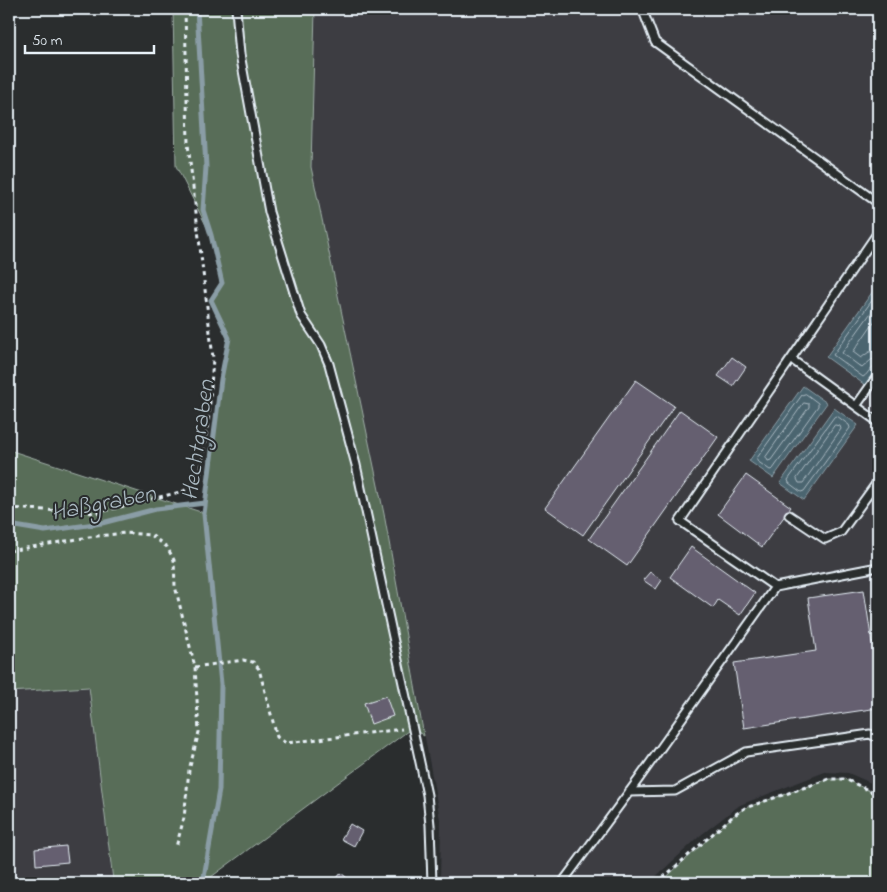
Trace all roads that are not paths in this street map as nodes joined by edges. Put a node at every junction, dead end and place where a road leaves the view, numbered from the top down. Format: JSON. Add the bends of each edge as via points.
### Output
{"nodes":[{"id":1,"x":236,"y":9,"type":"edge"},
{"id":2,"x":645,"y":9,"type":"edge"},
{"id":3,"x":878,"y":203,"type":"edge"},
{"id":4,"x":878,"y":232,"type":"edge"},
{"id":5,"x":791,"y":359,"type":"junction"},
{"id":6,"x":878,"y":375,"type":"edge"},
{"id":7,"x":856,"y":406,"type":"junction"},
{"id":8,"x":878,"y":422,"type":"edge"},
{"id":9,"x":878,"y":481,"type":"edge"},
{"id":10,"x":789,"y":515,"type":"dead end"},
{"id":11,"x":875,"y":568,"type":"edge"},
{"id":12,"x":878,"y":574,"type":"edge"},
{"id":13,"x":775,"y":587,"type":"junction"},
{"id":14,"x":878,"y":738,"type":"edge"},
{"id":15,"x":629,"y":792,"type":"junction"},
{"id":16,"x":432,"y":883,"type":"edge"},
{"id":17,"x":562,"y":883,"type":"edge"}],
"edges":[{"from":1,"to":16,"type":"lane","via":[[240,54],[269,212],[300,315],[321,345],[329,364],[356,465],[427,794]]},
{"from":2,"to":3,"type":"lane","via":[[655,42]]},
{"from":4,"to":5,"type":"lane"},
{"from":5,"to":7,"type":"lane"},
{"from":5,"to":13,"type":"lane","via":[[680,521]]},
{"from":6,"to":7,"type":"lane"},
{"from":7,"to":8,"type":"lane"},
{"from":9,"to":10,"type":"lane","via":[[841,532],[825,539]]},
{"from":11,"to":12,"type":"lane"},
{"from":11,"to":13,"type":"lane"},
{"from":13,"to":15,"type":"lane"},
{"from":14,"to":15,"type":"lane","via":[[870,734],[746,752],[675,791]]},
{"from":15,"to":17,"type":"lane"}]}
